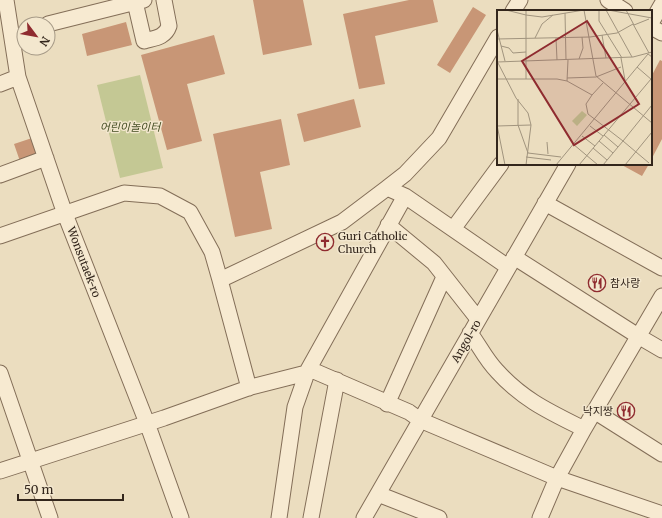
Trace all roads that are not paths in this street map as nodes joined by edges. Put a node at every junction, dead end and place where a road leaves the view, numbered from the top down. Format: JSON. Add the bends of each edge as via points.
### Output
{"nodes":[{"id":1,"x":6,"y":0,"type":"edge"},
{"id":2,"x":164,"y":0,"type":"edge"},
{"id":3,"x":520,"y":0,"type":"edge"},
{"id":4,"x":608,"y":0,"type":"edge"},
{"id":5,"x":140,"y":1,"type":"edge"},
{"id":6,"x":662,"y":4,"type":"edge"},
{"id":7,"x":514,"y":10,"type":"edge"},
{"id":8,"x":623,"y":10,"type":"edge"},
{"id":9,"x":652,"y":21,"type":"edge"},
{"id":10,"x":56,"y":22,"type":"edge"},
{"id":11,"x":16,"y":27,"type":"edge"},
{"id":12,"x":652,"y":28,"type":"edge"},
{"id":13,"x":662,"y":33,"type":"edge"},
{"id":14,"x":497,"y":39,"type":"edge"},
{"id":15,"x":18,"y":56,"type":"edge"},
{"id":16,"x":18,"y":78,"type":"junction"},
{"id":17,"x":0,"y":84,"type":"edge"},
{"id":18,"x":46,"y":158,"type":"junction"},
{"id":19,"x":500,"y":165,"type":"edge"},
{"id":20,"x":567,"y":165,"type":"edge"},
{"id":21,"x":0,"y":175,"type":"edge"},
{"id":22,"x":387,"y":188,"type":"junction"},
{"id":23,"x":405,"y":196,"type":"junction"},
{"id":24,"x":545,"y":203,"type":"junction"},
{"id":25,"x":65,"y":214,"type":"junction"},
{"id":26,"x":388,"y":225,"type":"junction"},
{"id":27,"x":453,"y":229,"type":"junction"},
{"id":28,"x":0,"y":236,"type":"edge"},
{"id":29,"x":511,"y":262,"type":"junction"},
{"id":30,"x":662,"y":268,"type":"edge"},
{"id":31,"x":444,"y":277,"type":"junction"},
{"id":32,"x":220,"y":280,"type":"junction"},
{"id":33,"x":662,"y":296,"type":"edge"},
{"id":34,"x":478,"y":319,"type":"junction"},
{"id":35,"x":470,"y":333,"type":"junction"},
{"id":36,"x":638,"y":336,"type":"junction"},
{"id":37,"x":662,"y":350,"type":"edge"},
{"id":38,"x":0,"y":373,"type":"edge"},
{"id":39,"x":306,"y":373,"type":"junction"},
{"id":40,"x":337,"y":380,"type":"junction"},
{"id":41,"x":249,"y":388,"type":"junction"},
{"id":42,"x":387,"y":404,"type":"junction"},
{"id":43,"x":594,"y":411,"type":"junction"},
{"id":44,"x":420,"y":420,"type":"junction"},
{"id":45,"x":147,"y":422,"type":"junction"},
{"id":46,"x":584,"y":428,"type":"junction"},
{"id":47,"x":662,"y":454,"type":"edge"},
{"id":48,"x":30,"y":460,"type":"junction"},
{"id":49,"x":0,"y":470,"type":"edge"},
{"id":50,"x":557,"y":478,"type":"junction"},
{"id":51,"x":378,"y":494,"type":"junction"},
{"id":52,"x":662,"y":514,"type":"edge"},
{"id":53,"x":50,"y":518,"type":"edge"},
{"id":54,"x":181,"y":518,"type":"edge"},
{"id":55,"x":279,"y":518,"type":"edge"},
{"id":56,"x":311,"y":518,"type":"edge"},
{"id":57,"x":364,"y":518,"type":"edge"},
{"id":58,"x":439,"y":518,"type":"edge"},
{"id":59,"x":540,"y":518,"type":"edge"}],
"edges":[{"from":1,"to":11,"type":"street","name":"Wonsutaek-ro"},
{"from":2,"to":5,"type":"street","via":[[168,29],[163,36],[144,41]]},
{"from":3,"to":7,"type":"street"},
{"from":4,"to":8,"type":"street"},
{"from":5,"to":10,"type":"street"},
{"from":6,"to":9,"type":"street"},
{"from":12,"to":13,"type":"street"},
{"from":14,"to":22,"type":"street","via":[[438,138],[405,174]]},
{"from":15,"to":16,"type":"street","name":"Wonsutaek-ro"},
{"from":16,"to":17,"type":"street"},
{"from":16,"to":18,"type":"street","name":"Wonsutaek-ro"},
{"from":18,"to":21,"type":"street"},
{"from":18,"to":25,"type":"street","name":"Wonsutaek-ro"},
{"from":19,"to":27,"type":"street"},
{"from":20,"to":24,"type":"street","name":"Angol-ro"},
{"from":22,"to":23,"type":"street"},
{"from":22,"to":32,"type":"street","via":[[342,222]]},
{"from":23,"to":26,"type":"street"},
{"from":23,"to":27,"type":"street"},
{"from":24,"to":29,"type":"street","name":"Angol-ro"},
{"from":24,"to":30,"type":"street"},
{"from":25,"to":28,"type":"street"},
{"from":25,"to":32,"type":"street","via":[[124,193],[160,196],[190,212],[212,252]]},
{"from":25,"to":45,"type":"street","name":"Wonsutaek-ro"},
{"from":26,"to":31,"type":"street","via":[[434,263]]},
{"from":26,"to":39,"type":"street"},
{"from":27,"to":29,"type":"street"},
{"from":29,"to":34,"type":"street","name":"Angol-ro"},
{"from":29,"to":36,"type":"street"},
{"from":31,"to":34,"type":"street"},
{"from":31,"to":42,"type":"street"},
{"from":32,"to":41,"type":"street"},
{"from":33,"to":36,"type":"street"},
{"from":34,"to":35,"type":"street","name":"Angol-ro"},
{"from":35,"to":44,"type":"street","name":"Angol-ro"},
{"from":35,"to":46,"type":"street","via":[[496,370],[522,396]]},
{"from":36,"to":37,"type":"street"},
{"from":36,"to":43,"type":"street"},
{"from":38,"to":48,"type":"street"},
{"from":39,"to":40,"type":"street","via":[[314,371]]},
{"from":39,"to":41,"type":"street"},
{"from":39,"to":55,"type":"street","via":[[295,407]]},
{"from":40,"to":42,"type":"street"},
{"from":40,"to":56,"type":"street"},
{"from":41,"to":45,"type":"street"},
{"from":42,"to":44,"type":"street","via":[[409,412]]},
{"from":43,"to":46,"type":"street"},
{"from":43,"to":47,"type":"street"},
{"from":44,"to":50,"type":"street"},
{"from":44,"to":51,"type":"street","name":"Angol-ro"},
{"from":45,"to":48,"type":"street"},
{"from":45,"to":54,"type":"street","name":"Wonsutaek-ro"},
{"from":46,"to":50,"type":"street"},
{"from":48,"to":49,"type":"street"},
{"from":48,"to":53,"type":"street"},
{"from":50,"to":52,"type":"street"},
{"from":50,"to":59,"type":"street"},
{"from":51,"to":57,"type":"street","name":"Angol-ro"},
{"from":51,"to":58,"type":"street"}]}
